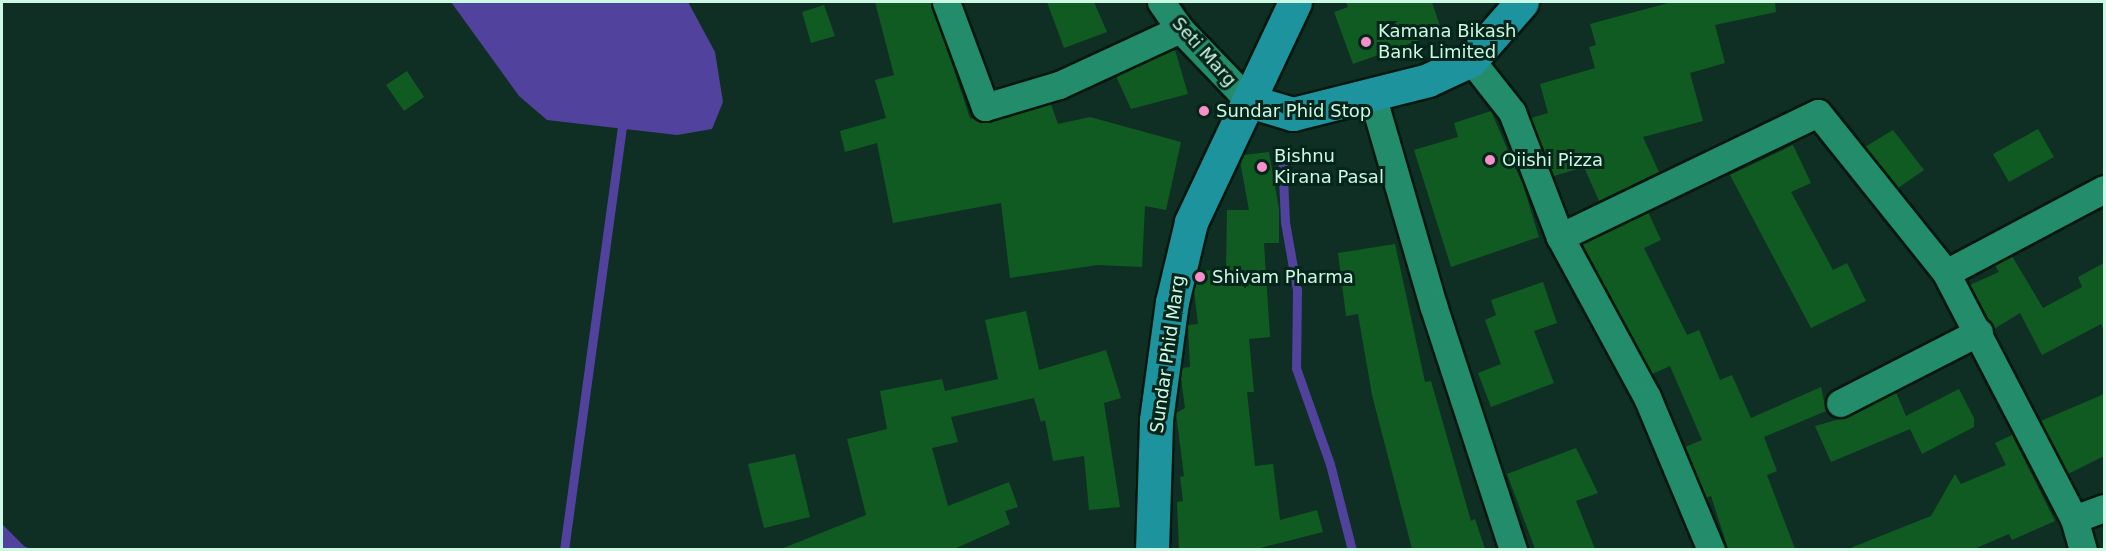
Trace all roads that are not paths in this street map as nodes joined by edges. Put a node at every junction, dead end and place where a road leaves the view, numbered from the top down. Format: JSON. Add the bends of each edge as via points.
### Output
{"nodes":[{"id":1,"x":946,"y":2,"type":"edge"},
{"id":2,"x":1161,"y":2,"type":"edge"},
{"id":3,"x":1296,"y":2,"type":"edge"},
{"id":4,"x":1522,"y":2,"type":"edge"},
{"id":5,"x":1180,"y":29,"type":"junction"},
{"id":6,"x":1471,"y":60,"type":"junction"},
{"id":7,"x":1372,"y":95,"type":"junction"},
{"id":8,"x":1249,"y":101,"type":"junction"},
{"id":9,"x":2104,"y":189,"type":"edge"},
{"id":10,"x":1560,"y":237,"type":"junction"},
{"id":11,"x":1946,"y":273,"type":"junction"},
{"id":12,"x":1979,"y":332,"type":"junction"},
{"id":13,"x":1840,"y":403,"type":"dead end"},
{"id":14,"x":2104,"y":508,"type":"edge"},
{"id":15,"x":2074,"y":519,"type":"junction"},
{"id":16,"x":1152,"y":549,"type":"edge"},
{"id":17,"x":1513,"y":549,"type":"edge"},
{"id":18,"x":1711,"y":549,"type":"edge"},
{"id":19,"x":2083,"y":549,"type":"edge"}],
"edges":[{"from":1,"to":5,"type":"street","via":[[985,107],[1059,85]]},
{"from":2,"to":5,"type":"street","name":"Seti Marg"},
{"from":3,"to":8,"type":"main road","name":"Sundar Phid Marg"},
{"from":4,"to":6,"type":"main road"},
{"from":5,"to":8,"type":"street","name":"Seti Marg"},
{"from":6,"to":7,"type":"main road","via":[[1428,80]]},
{"from":6,"to":10,"type":"street","via":[[1512,112]]},
{"from":7,"to":8,"type":"main road","via":[[1293,114]]},
{"from":7,"to":17,"type":"street","via":[[1433,306]]},
{"from":8,"to":16,"type":"main road","name":"Sundar Phid Marg","via":[[1191,222],[1172,302],[1156,420]]},
{"from":9,"to":11,"type":"street"},
{"from":10,"to":11,"type":"street","via":[[1818,113]]},
{"from":10,"to":18,"type":"street","via":[[1647,398]]},
{"from":11,"to":12,"type":"street"},
{"from":12,"to":13,"type":"street"},
{"from":12,"to":15,"type":"street"},
{"from":14,"to":15,"type":"street"},
{"from":15,"to":19,"type":"street"}]}
